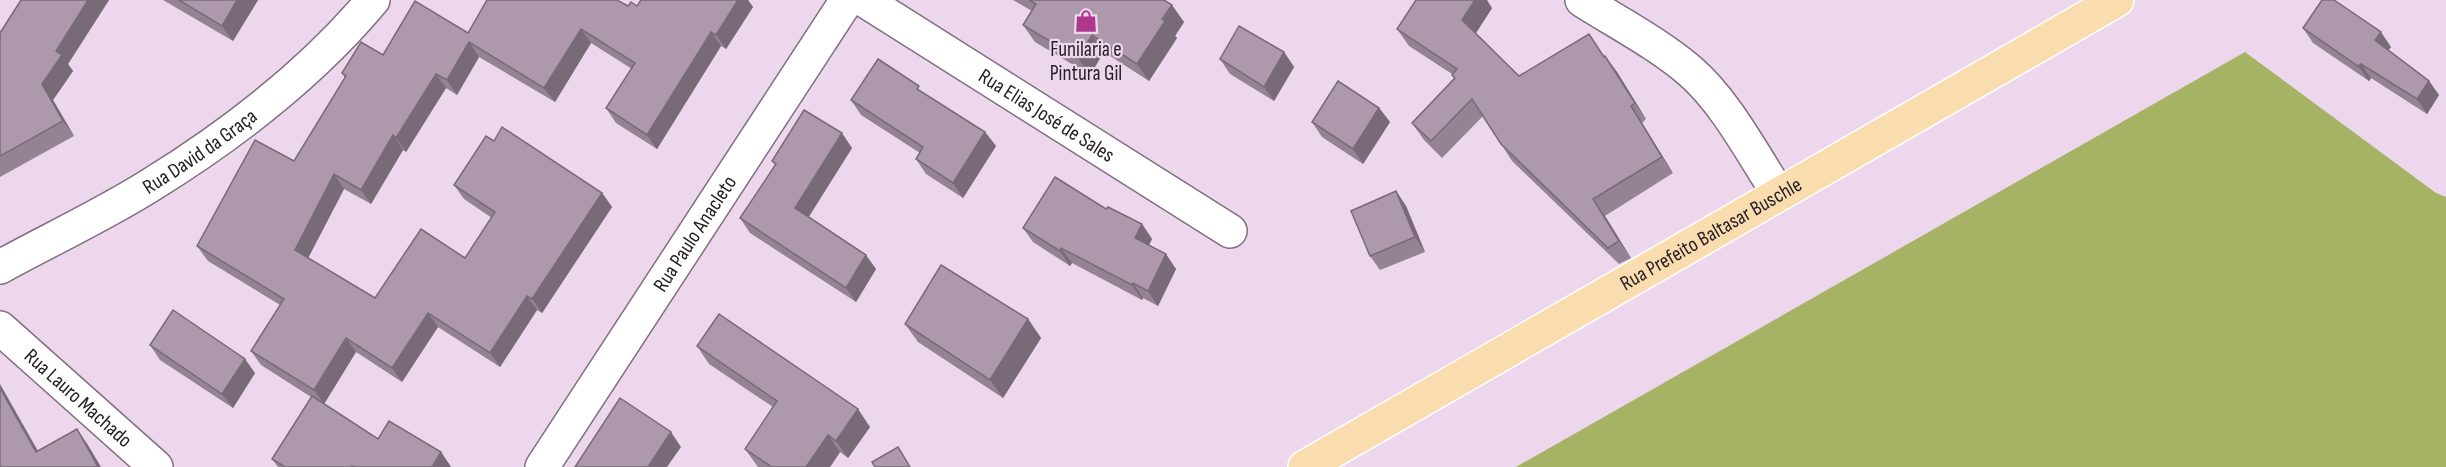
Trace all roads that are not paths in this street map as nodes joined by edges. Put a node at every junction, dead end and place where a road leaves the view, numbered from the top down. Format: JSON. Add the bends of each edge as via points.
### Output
{"nodes":[{"id":1,"x":372,"y":0,"type":"edge"},
{"id":2,"x":847,"y":0,"type":"edge"},
{"id":3,"x":864,"y":0,"type":"edge"},
{"id":4,"x":1582,"y":0,"type":"edge"},
{"id":5,"x":2117,"y":0,"type":"edge"},
{"id":6,"x":1779,"y":194,"type":"junction"},
{"id":7,"x":1230,"y":231,"type":"dead end"},
{"id":8,"x":0,"y":267,"type":"edge"},
{"id":9,"x":0,"y":328,"type":"edge"},
{"id":10,"x":156,"y":467,"type":"edge"},
{"id":11,"x":542,"y":467,"type":"edge"},
{"id":12,"x":1305,"y":467,"type":"edge"}],
"edges":[{"from":1,"to":8,"type":"street","name":"Rua David da Graça","via":[[315,60],[200,153],[147,188]]},
{"from":2,"to":11,"type":"street","name":"Rua Paulo Anacleto"},
{"from":3,"to":7,"type":"street","name":"Rua Elias José de Sales"},
{"from":4,"to":6,"type":"street","via":[[1691,72],[1721,107]]},
{"from":5,"to":6,"type":"main road","name":"Rua Prefeito Baltasar Buschle"},
{"from":6,"to":12,"type":"main road","name":"Rua Prefeito Baltasar Buschle"},
{"from":9,"to":10,"type":"street","name":"Rua Lauro Machado"}]}
